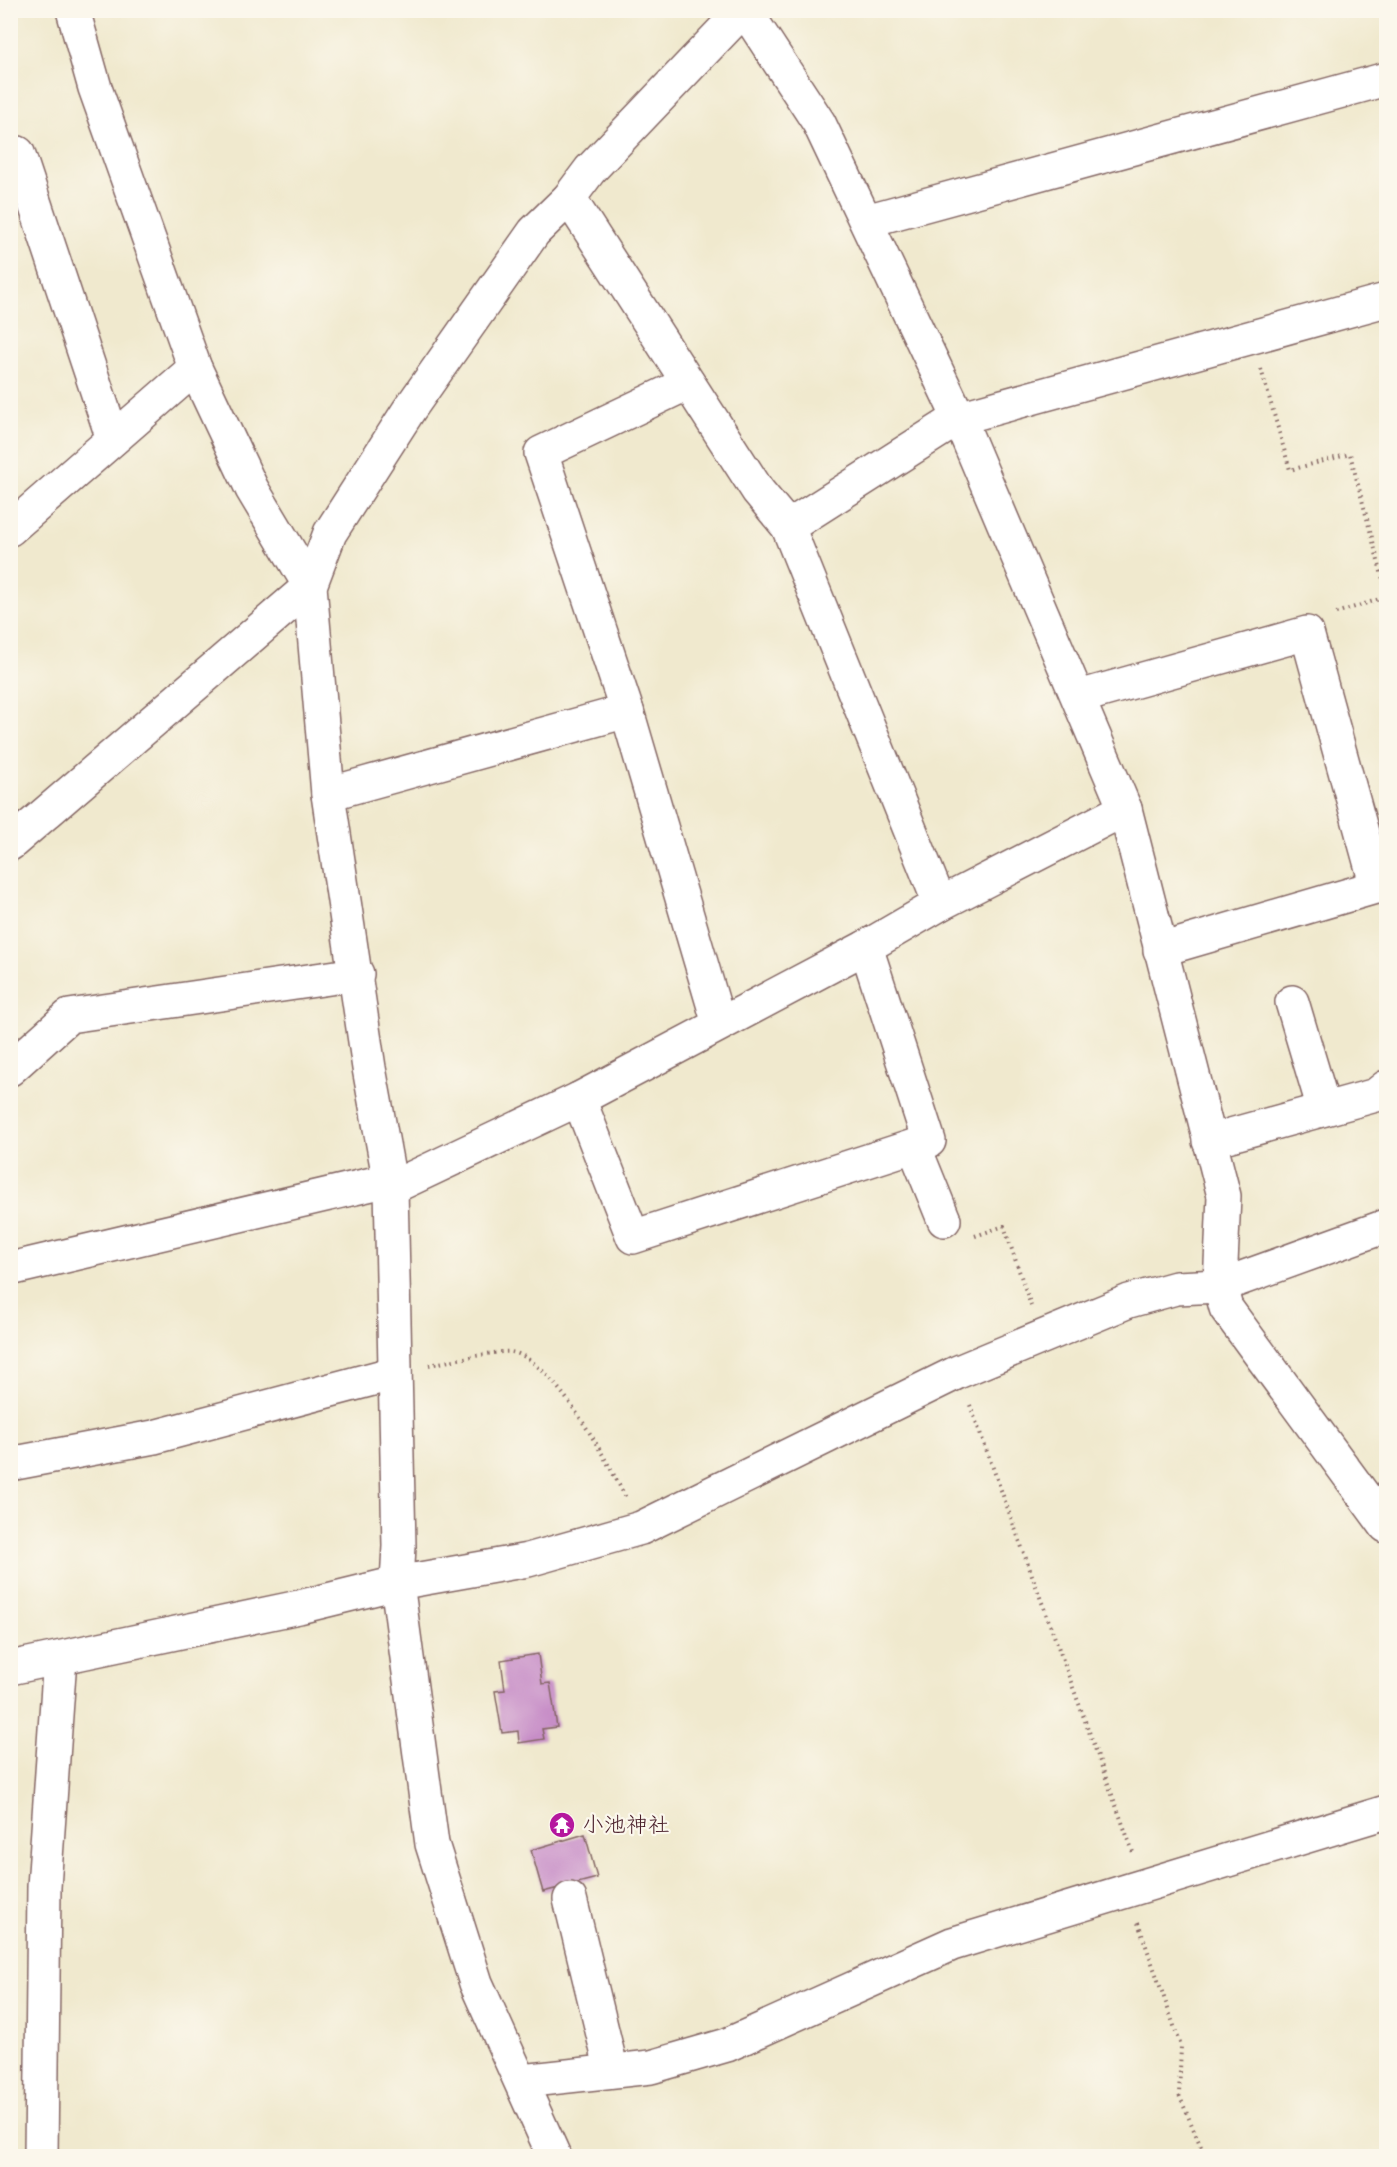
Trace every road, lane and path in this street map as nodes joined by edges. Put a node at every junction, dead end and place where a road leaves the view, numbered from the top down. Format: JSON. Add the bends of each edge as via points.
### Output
{"nodes":[{"id":1,"x":73,"y":10,"type":"edge"},
{"id":2,"x":744,"y":10,"type":"edge"},
{"id":3,"x":1386,"y":79,"type":"edge"},
{"id":4,"x":13,"y":146,"type":"edge"},
{"id":5,"x":569,"y":198,"type":"junction"},
{"id":6,"x":866,"y":221,"type":"junction"},
{"id":7,"x":1386,"y":300,"type":"edge"},
{"id":8,"x":1251,"y":337,"type":"junction"},
{"id":9,"x":195,"y":368,"type":"junction"},
{"id":10,"x":688,"y":383,"type":"junction"},
{"id":11,"x":959,"y":418,"type":"junction"},
{"id":12,"x":113,"y":439,"type":"junction"},
{"id":13,"x":788,"y":527,"type":"junction"},
{"id":14,"x":10,"y":529,"type":"edge"},
{"id":15,"x":310,"y":586,"type":"junction"},
{"id":16,"x":1386,"y":591,"type":"edge"},
{"id":17,"x":1386,"y":597,"type":"edge"},
{"id":18,"x":1307,"y":633,"type":"junction"},
{"id":19,"x":1079,"y":697,"type":"junction"},
{"id":20,"x":627,"y":711,"type":"junction"},
{"id":21,"x":328,"y":794,"type":"junction"},
{"id":22,"x":1125,"y":809,"type":"junction"},
{"id":23,"x":10,"y":844,"type":"edge"},
{"id":24,"x":1382,"y":885,"type":"edge"},
{"id":25,"x":940,"y":904,"type":"junction"},
{"id":26,"x":866,"y":947,"type":"junction"},
{"id":27,"x":1160,"y":951,"type":"junction"},
{"id":28,"x":357,"y":974,"type":"junction"},
{"id":29,"x":1292,"y":1002,"type":"dead end"},
{"id":30,"x":719,"y":1024,"type":"junction"},
{"id":31,"x":10,"y":1069,"type":"edge"},
{"id":32,"x":1386,"y":1087,"type":"edge"},
{"id":33,"x":579,"y":1099,"type":"junction"},
{"id":34,"x":1324,"y":1109,"type":"junction"},
{"id":35,"x":1209,"y":1141,"type":"junction"},
{"id":36,"x":914,"y":1146,"type":"junction"},
{"id":37,"x":390,"y":1184,"type":"junction"},
{"id":38,"x":958,"y":1223,"type":"joint"},
{"id":39,"x":1386,"y":1226,"type":"edge"},
{"id":40,"x":10,"y":1269,"type":"edge"},
{"id":41,"x":1220,"y":1286,"type":"junction"},
{"id":42,"x":1042,"y":1338,"type":"junction"},
{"id":43,"x":958,"y":1372,"type":"junction"},
{"id":44,"x":395,"y":1373,"type":"junction"},
{"id":45,"x":10,"y":1464,"type":"edge"},
{"id":46,"x":1386,"y":1526,"type":"edge"},
{"id":47,"x":641,"y":1528,"type":"junction"},
{"id":48,"x":397,"y":1583,"type":"junction"},
{"id":49,"x":60,"y":1658,"type":"junction"},
{"id":50,"x":10,"y":1668,"type":"edge"},
{"id":51,"x":1386,"y":1812,"type":"edge"},
{"id":52,"x":1136,"y":1887,"type":"junction"},
{"id":53,"x":570,"y":1899,"type":"dead end"},
{"id":54,"x":609,"y":2071,"type":"junction"},
{"id":55,"x":522,"y":2081,"type":"junction"},
{"id":56,"x":41,"y":2157,"type":"edge"},
{"id":57,"x":554,"y":2157,"type":"edge"},
{"id":58,"x":1204,"y":2157,"type":"edge"}],
"edges":[{"from":1,"to":9,"type":"street","via":[[95,88]]},
{"from":2,"to":5,"type":"street","via":[[590,170]]},
{"from":2,"to":6,"type":"street","via":[[819,123]]},
{"from":3,"to":6,"type":"street"},
{"from":4,"to":12,"type":"street"},
{"from":5,"to":10,"type":"street"},
{"from":5,"to":15,"type":"street","via":[[534,231],[409,410],[330,533]]},
{"from":6,"to":11,"type":"street"},
{"from":7,"to":8,"type":"street"},
{"from":8,"to":11,"type":"street"},
{"from":8,"to":16,"type":"path","via":[[1290,470],[1350,454]]},
{"from":9,"to":12,"type":"street"},
{"from":9,"to":15,"type":"street","via":[[252,489]]},
{"from":10,"to":13,"type":"street","via":[[758,491]]},
{"from":10,"to":20,"type":"street","via":[[541,453]]},
{"from":11,"to":13,"type":"street"},
{"from":11,"to":19,"type":"street"},
{"from":12,"to":14,"type":"street"},
{"from":13,"to":25,"type":"street"},
{"from":15,"to":21,"type":"street"},
{"from":15,"to":23,"type":"street"},
{"from":17,"to":18,"type":"path","via":[[1314,620]]},
{"from":18,"to":19,"type":"street"},
{"from":18,"to":24,"type":"street"},
{"from":19,"to":22,"type":"street"},
{"from":20,"to":21,"type":"street"},
{"from":20,"to":30,"type":"street"},
{"from":21,"to":28,"type":"street"},
{"from":22,"to":25,"type":"street"},
{"from":22,"to":27,"type":"street"},
{"from":24,"to":27,"type":"street"},
{"from":25,"to":26,"type":"street"},
{"from":26,"to":30,"type":"street"},
{"from":26,"to":36,"type":"street","via":[[929,1141]]},
{"from":27,"to":35,"type":"street"},
{"from":28,"to":31,"type":"street","via":[[69,1016]]},
{"from":28,"to":37,"type":"street"},
{"from":29,"to":34,"type":"street"},
{"from":30,"to":33,"type":"street"},
{"from":32,"to":34,"type":"street","via":[[1376,1095]]},
{"from":33,"to":36,"type":"street","via":[[633,1237]]},
{"from":33,"to":37,"type":"street"},
{"from":34,"to":35,"type":"street"},
{"from":35,"to":41,"type":"street","via":[[1224,1196]]},
{"from":36,"to":38,"type":"street"},
{"from":37,"to":40,"type":"street"},
{"from":37,"to":44,"type":"street"},
{"from":38,"to":42,"type":"path","via":[[975,1236],[1004,1226]]},
{"from":39,"to":41,"type":"street"},
{"from":41,"to":42,"type":"street","via":[[1176,1288],[1129,1301]]},
{"from":41,"to":46,"type":"street","via":[[1226,1308]]},
{"from":42,"to":43,"type":"street"},
{"from":43,"to":47,"type":"street"},
{"from":43,"to":52,"type":"path"},
{"from":44,"to":45,"type":"street","via":[[154,1437]]},
{"from":44,"to":47,"type":"path","via":[[512,1352],[531,1362],[567,1397],[604,1455]]},
{"from":44,"to":48,"type":"street"},
{"from":47,"to":48,"type":"street","via":[[528,1560]]},
{"from":48,"to":49,"type":"street"},
{"from":48,"to":55,"type":"street","via":[[432,1844],[476,1983]]},
{"from":49,"to":50,"type":"street"},
{"from":49,"to":56,"type":"street","via":[[44,1887]]},
{"from":51,"to":52,"type":"street"},
{"from":52,"to":54,"type":"street","via":[[952,1944],[727,2045],[651,2067]]},
{"from":52,"to":58,"type":"path","via":[[1181,2046],[1179,2095]]},
{"from":53,"to":54,"type":"street"},
{"from":54,"to":55,"type":"street"},
{"from":55,"to":57,"type":"street"}]}
